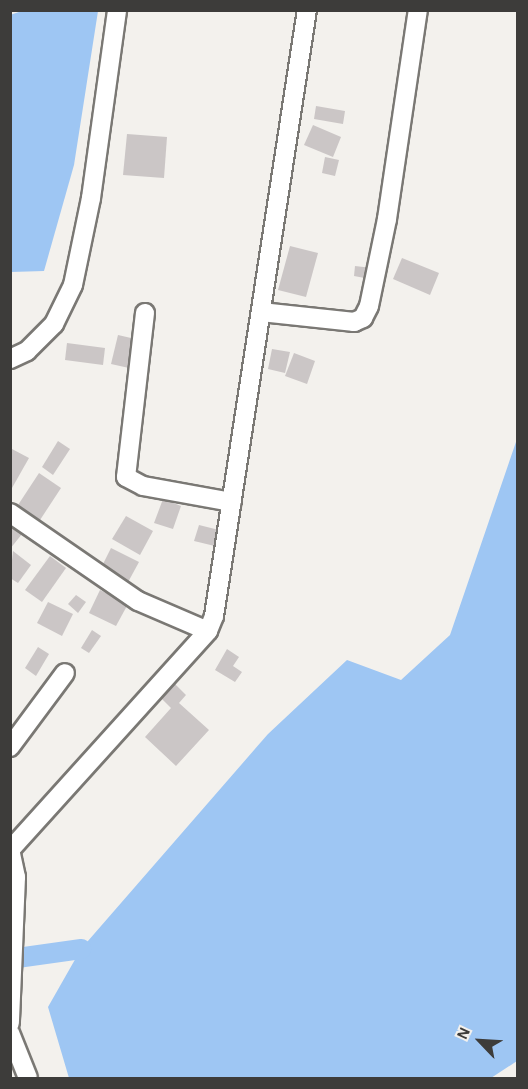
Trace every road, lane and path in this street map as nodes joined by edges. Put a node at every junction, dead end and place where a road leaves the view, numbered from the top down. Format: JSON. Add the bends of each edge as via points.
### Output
{"nodes":[{"id":1,"x":117,"y":10,"type":"edge"},
{"id":2,"x":307,"y":10,"type":"edge"},
{"id":3,"x":418,"y":10,"type":"edge"},
{"id":4,"x":261,"y":312,"type":"junction"},
{"id":5,"x":145,"y":313,"type":"dead end"},
{"id":6,"x":10,"y":359,"type":"edge"},
{"id":7,"x":232,"y":502,"type":"junction"},
{"id":8,"x":10,"y":513,"type":"edge"},
{"id":9,"x":208,"y":631,"type":"junction"},
{"id":10,"x":65,"y":673,"type":"dead end"},
{"id":11,"x":10,"y":747,"type":"edge"},
{"id":12,"x":11,"y":849,"type":"edge"},
{"id":13,"x":10,"y":1023,"type":"edge"},
{"id":14,"x":10,"y":1033,"type":"edge"},
{"id":15,"x":28,"y":1078,"type":"edge"}],
"edges":[{"from":1,"to":6,"type":"street","via":[[91,198],[74,285],[54,324],[27,351]]},
{"from":2,"to":4,"type":"street"},
{"from":3,"to":4,"type":"street","via":[[387,219],[369,306],[363,318],[354,322]]},
{"from":4,"to":7,"type":"street"},
{"from":5,"to":7,"type":"street","via":[[126,477],[143,486]]},
{"from":7,"to":9,"type":"street","via":[[218,598]]},
{"from":8,"to":9,"type":"street","via":[[138,601]]},
{"from":9,"to":12,"type":"street"},
{"from":10,"to":11,"type":"street"},
{"from":12,"to":13,"type":"street","via":[[16,877]]},
{"from":14,"to":15,"type":"street"}]}
